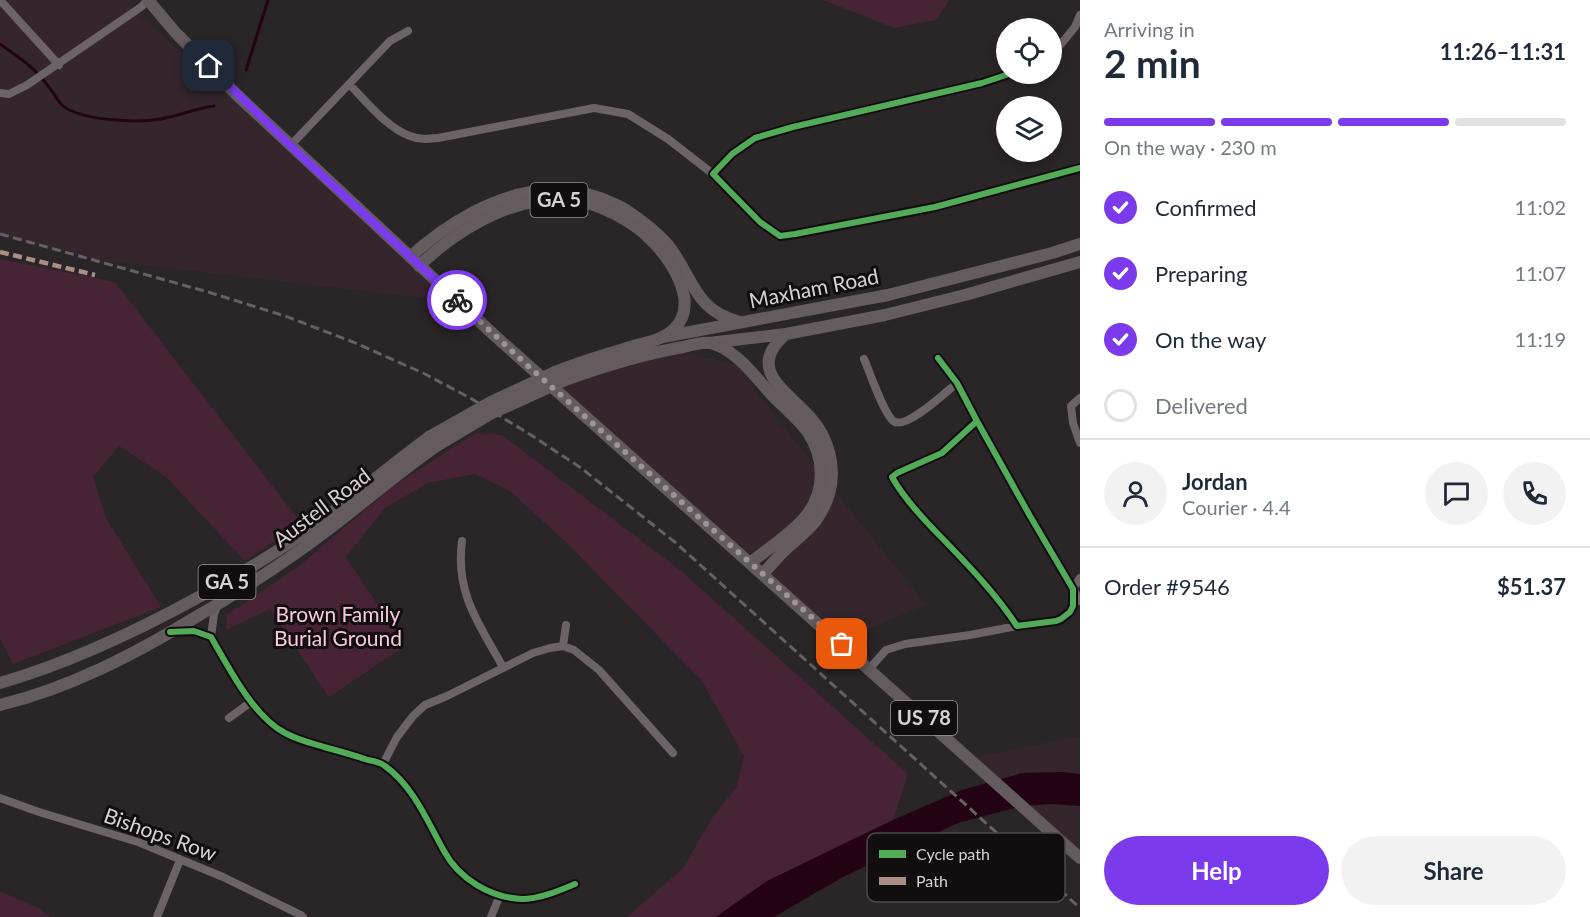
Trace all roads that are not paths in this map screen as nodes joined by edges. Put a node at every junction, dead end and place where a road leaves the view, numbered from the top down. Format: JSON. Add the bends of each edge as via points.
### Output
{"nodes":[{"id":1,"x":0,"y":0,"type":"edge"},
{"id":2,"x":148,"y":0,"type":"edge"},
{"id":3,"x":1080,"y":15,"type":"edge"},
{"id":4,"x":408,"y":31,"type":"dead end"},
{"id":5,"x":1062,"y":43,"type":"edge"},
{"id":6,"x":58,"y":65,"type":"junction"},
{"id":7,"x":996,"y":78,"type":"edge"},
{"id":8,"x":349,"y":84,"type":"junction"},
{"id":9,"x":0,"y":93,"type":"edge"},
{"id":10,"x":290,"y":146,"type":"junction"},
{"id":11,"x":1080,"y":168,"type":"edge"},
{"id":12,"x":713,"y":174,"type":"junction"},
{"id":13,"x":1080,"y":244,"type":"edge"},
{"id":14,"x":414,"y":261,"type":"junction"},
{"id":15,"x":1080,"y":262,"type":"edge"},
{"id":16,"x":741,"y":322,"type":"junction"},
{"id":17,"x":786,"y":334,"type":"junction"},
{"id":18,"x":663,"y":337,"type":"junction"},
{"id":19,"x":709,"y":343,"type":"junction"},
{"id":20,"x":938,"y":358,"type":"dead end"},
{"id":21,"x":864,"y":359,"type":"dead end"},
{"id":22,"x":593,"y":364,"type":"junction"},
{"id":23,"x":560,"y":376,"type":"joint"},
{"id":24,"x":957,"y":383,"type":"junction"},
{"id":25,"x":1080,"y":398,"type":"edge"},
{"id":26,"x":977,"y":421,"type":"junction"},
{"id":27,"x":434,"y":441,"type":"junction"},
{"id":28,"x":1080,"y":443,"type":"edge"},
{"id":29,"x":462,"y":541,"type":"dead end"},
{"id":30,"x":750,"y":563,"type":"junction"},
{"id":31,"x":763,"y":574,"type":"junction"},
{"id":32,"x":1080,"y":578,"type":"edge"},
{"id":33,"x":1073,"y":589,"type":"junction"},
{"id":34,"x":1080,"y":600,"type":"edge"},
{"id":35,"x":218,"y":604,"type":"junction"},
{"id":36,"x":566,"y":625,"type":"dead end"},
{"id":37,"x":1017,"y":626,"type":"junction"},
{"id":38,"x":170,"y":632,"type":"junction"},
{"id":39,"x":211,"y":637,"type":"junction"},
{"id":40,"x":562,"y":646,"type":"junction"},
{"id":41,"x":503,"y":667,"type":"junction"},
{"id":42,"x":870,"y":668,"type":"junction"},
{"id":43,"x":0,"y":683,"type":"edge"},
{"id":44,"x":251,"y":702,"type":"junction"},
{"id":45,"x":0,"y":705,"type":"edge"},
{"id":46,"x":229,"y":718,"type":"dead end"},
{"id":47,"x":673,"y":753,"type":"dead end"},
{"id":48,"x":383,"y":764,"type":"junction"},
{"id":49,"x":0,"y":798,"type":"edge"},
{"id":50,"x":1052,"y":833,"type":"edge"},
{"id":51,"x":1065,"y":844,"type":"edge"},
{"id":52,"x":1080,"y":858,"type":"edge"},
{"id":53,"x":180,"y":860,"type":"junction"},
{"id":54,"x":575,"y":885,"type":"dead end"},
{"id":55,"x":500,"y":895,"type":"junction"},
{"id":56,"x":157,"y":917,"type":"edge"},
{"id":57,"x":303,"y":917,"type":"edge"},
{"id":58,"x":491,"y":917,"type":"edge"}],
"edges":[{"from":1,"to":6,"type":"street"},
{"from":2,"to":6,"type":"street"},
{"from":2,"to":10,"type":"main road","number":"US 78"},
{"from":3,"to":5,"type":"street"},
{"from":4,"to":8,"type":"street","via":[[390,41]]},
{"from":6,"to":9,"type":"street","via":[[18,90]]},
{"from":7,"to":12,"type":"street","via":[[755,138]]},
{"from":8,"to":10,"type":"street"},
{"from":8,"to":12,"type":"street","via":[[400,132],[424,139],[594,108],[628,114]]},
{"from":10,"to":14,"type":"main road","number":"US 78"},
{"from":11,"to":12,"type":"street","via":[[935,207],[780,236],[760,222]]},
{"from":13,"to":16,"type":"main road","name":"Maxham Road","via":[[888,295]]},
{"from":14,"to":16,"type":"main road","via":[[437,234],[498,202],[549,190],[584,193],[621,208],[648,226],[673,253],[706,305],[721,316]]},
{"from":14,"to":18,"type":"main road","number":"GA 5","via":[[483,220],[529,202],[566,200],[590,204],[614,214],[647,236],[668,261],[684,296],[684,309],[678,325]]},
{"from":14,"to":30,"type":"main road","number":"US 78"},
{"from":15,"to":17,"type":"main road","name":"Maxham Road","via":[[918,307]]},
{"from":16,"to":18,"type":"main road","name":"Maxham Road"},
{"from":17,"to":19,"type":"main road","name":"Maxham Road"},
{"from":17,"to":31,"type":"main road","via":[[771,351],[769,370],[774,381],[820,432],[832,477],[822,511],[814,523]]},
{"from":18,"to":22,"type":"main road","name":"Maxham Road","number":"GA 5"},
{"from":19,"to":22,"type":"main road","name":"Maxham Road","number":"GA 5"},
{"from":19,"to":30,"type":"main road","via":[[738,359],[798,422],[812,439],[820,461],[821,480],[809,511]]},
{"from":20,"to":24,"type":"street"},
{"from":21,"to":24,"type":"street","via":[[885,410],[896,423],[910,419]]},
{"from":22,"to":23,"type":"main road","name":"Maxham Road","number":"GA 5"},
{"from":23,"to":27,"type":"main road","name":"Austell Road","number":"GA 5","bridge":true,"via":[[490,402]]},
{"from":24,"to":26,"type":"street"},
{"from":25,"to":28,"type":"street","via":[[1071,406]]},
{"from":26,"to":33,"type":"street"},
{"from":26,"to":37,"type":"street","via":[[942,453],[892,477],[920,514],[1005,607]]},
{"from":27,"to":35,"type":"main road","name":"Austell Road","number":"GA 5","via":[[328,530]]},
{"from":27,"to":43,"type":"main road","name":"Austell Road","number":"GA 5","via":[[281,548],[219,586],[87,653]]},
{"from":29,"to":41,"type":"street","via":[[460,567],[466,599]]},
{"from":30,"to":31,"type":"main road","number":"US 78"},
{"from":31,"to":42,"type":"main road","number":"US 78"},
{"from":32,"to":33,"type":"street"},
{"from":33,"to":34,"type":"street"},
{"from":33,"to":37,"type":"street","via":[[1073,606],[1061,619]]},
{"from":35,"to":38,"type":"main road","name":"Austell Road","number":"GA 5"},
{"from":35,"to":39,"type":"street"},
{"from":36,"to":40,"type":"street"},
{"from":37,"to":42,"type":"street","via":[[905,644],[886,650]]},
{"from":38,"to":39,"type":"street","via":[[194,631]]},
{"from":38,"to":45,"type":"main road","name":"Austell Road","number":"GA 5","via":[[113,663]]},
{"from":39,"to":44,"type":"street"},
{"from":40,"to":41,"type":"street"},
{"from":40,"to":47,"type":"street","via":[[574,650],[599,670]]},
{"from":41,"to":48,"type":"street","via":[[425,705],[397,737]]},
{"from":42,"to":50,"type":"main road","number":"US 78"},
{"from":44,"to":46,"type":"street"},
{"from":44,"to":48,"type":"street","via":[[283,732]]},
{"from":48,"to":55,"type":"street","via":[[404,783],[423,810],[444,853],[459,872]]},
{"from":49,"to":53,"type":"street","name":"Bishops Row","via":[[138,842]]},
{"from":51,"to":52,"type":"main road","number":"US 78"},
{"from":53,"to":56,"type":"street"},
{"from":53,"to":57,"type":"street","name":"Bishops Row"},
{"from":54,"to":55,"type":"street","via":[[537,897]]},
{"from":55,"to":58,"type":"street"}]}
